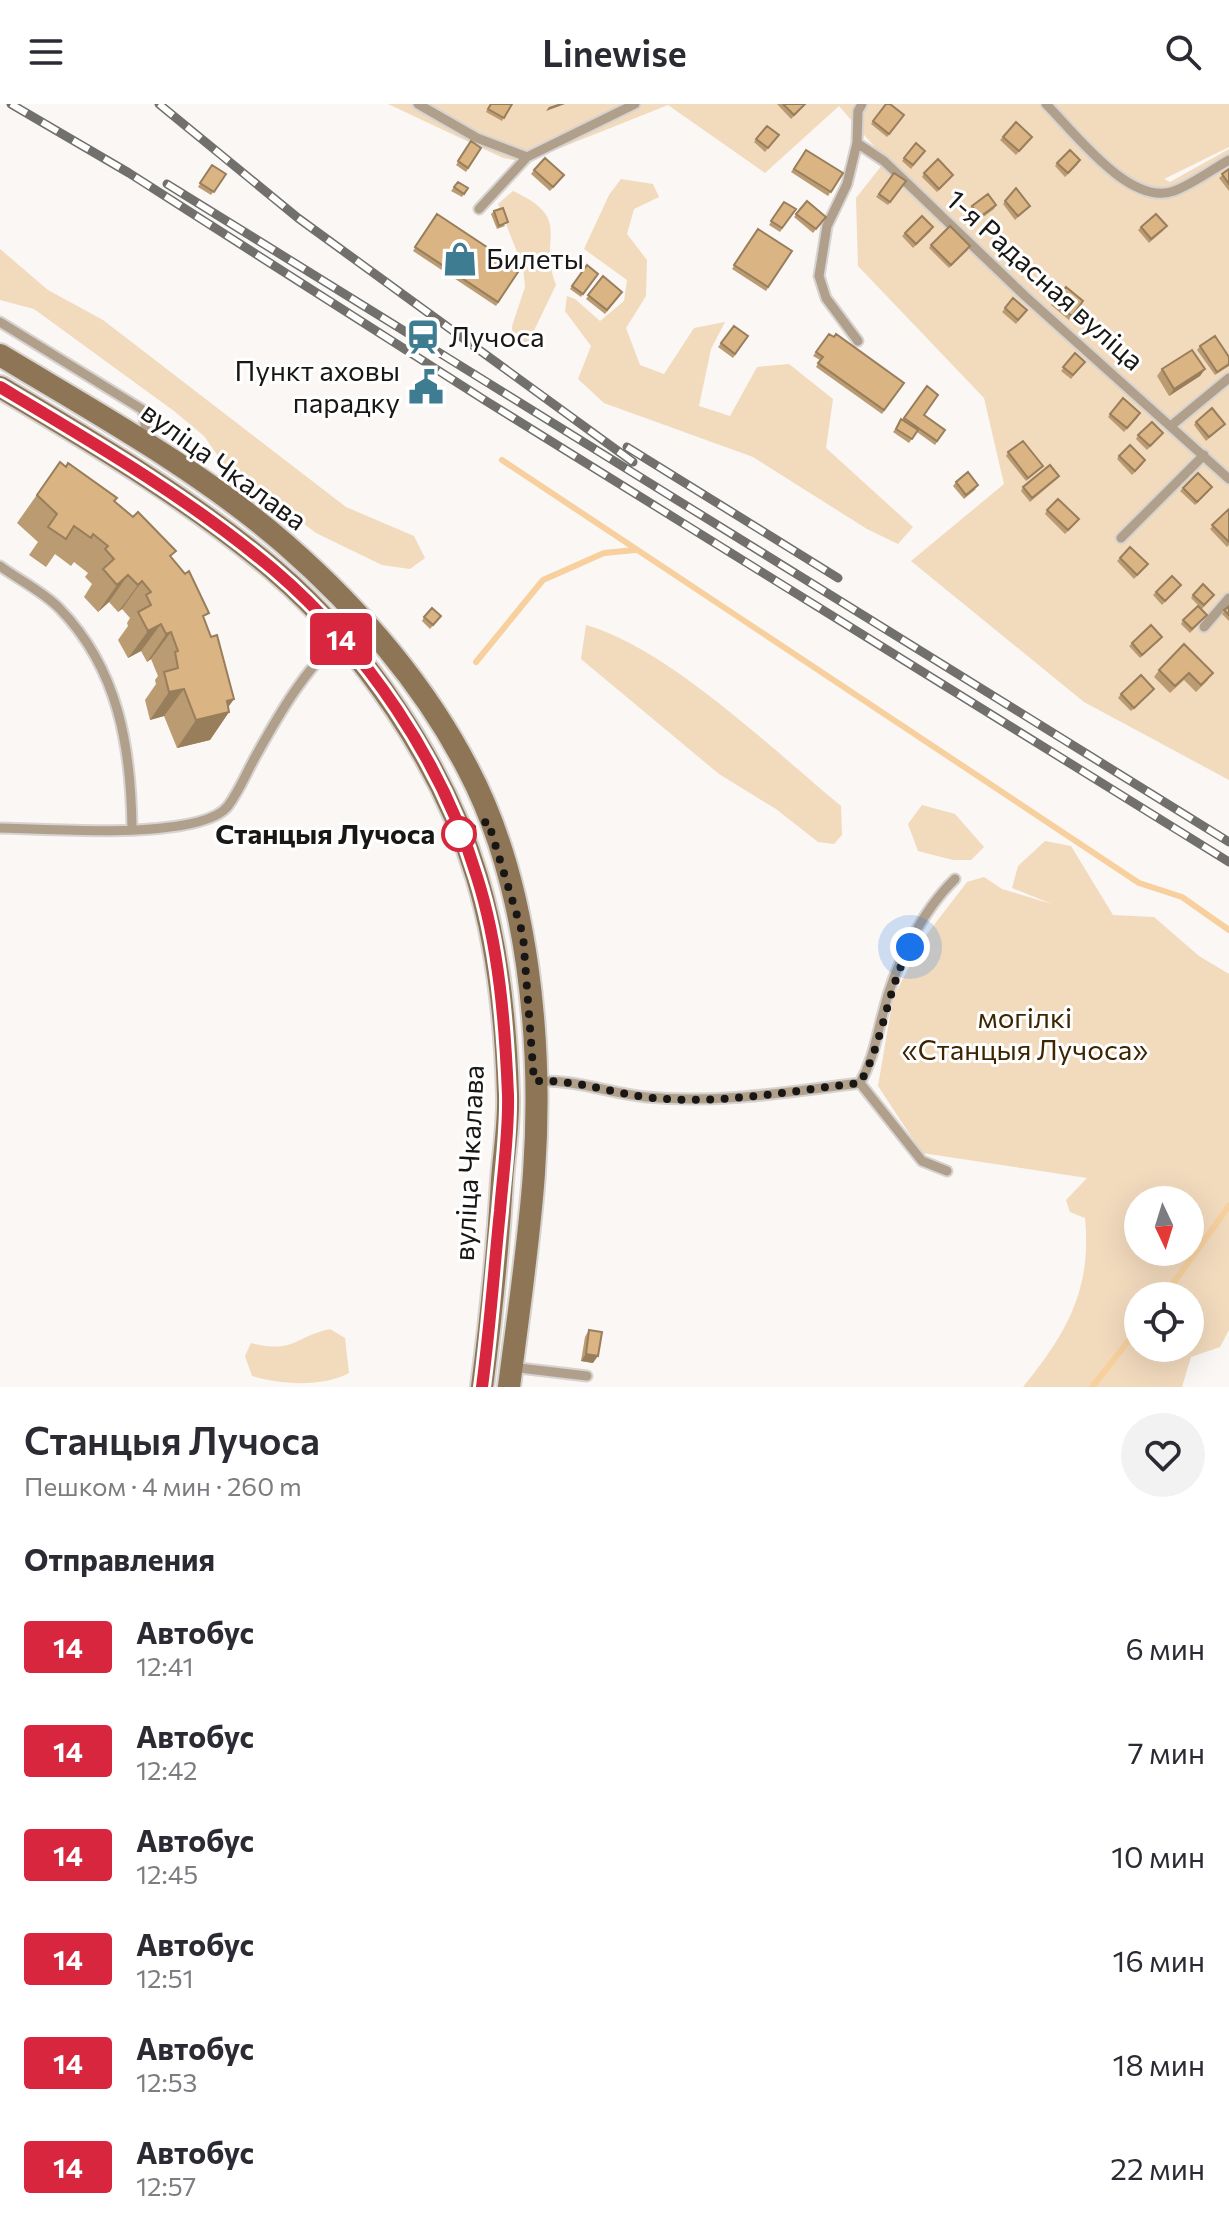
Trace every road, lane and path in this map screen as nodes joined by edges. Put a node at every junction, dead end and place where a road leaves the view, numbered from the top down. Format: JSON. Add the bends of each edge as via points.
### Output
{"nodes":[{"id":1,"x":418,"y":104,"type":"edge"},
{"id":2,"x":635,"y":104,"type":"edge"},
{"id":3,"x":862,"y":104,"type":"edge"},
{"id":4,"x":1046,"y":104,"type":"edge"},
{"id":5,"x":857,"y":143,"type":"junction"},
{"id":6,"x":527,"y":157,"type":"junction"},
{"id":7,"x":1229,"y":160,"type":"edge"},
{"id":8,"x":479,"y":209,"type":"dead end"},
{"id":9,"x":0,"y":322,"type":"edge"},
{"id":10,"x":858,"y":341,"type":"dead end"},
{"id":11,"x":0,"y":355,"type":"edge"},
{"id":12,"x":1229,"y":378,"type":"edge"},
{"id":13,"x":0,"y":387,"type":"edge"},
{"id":14,"x":1172,"y":425,"type":"junction"},
{"id":15,"x":148,"y":447,"type":"junction"},
{"id":16,"x":1204,"y":455,"type":"junction"},
{"id":17,"x":1229,"y":479,"type":"edge"},
{"id":18,"x":1121,"y":538,"type":"dead end"},
{"id":19,"x":0,"y":566,"type":"edge"},
{"id":20,"x":1229,"y":598,"type":"edge"},
{"id":21,"x":1204,"y":627,"type":"edge"},
{"id":22,"x":340,"y":637,"type":"junction"},
{"id":23,"x":0,"y":828,"type":"edge"},
{"id":24,"x":132,"y":829,"type":"junction"},
{"id":25,"x":955,"y":879,"type":"dead end"},
{"id":26,"x":534,"y":1081,"type":"junction"},
{"id":27,"x":860,"y":1083,"type":"junction"},
{"id":28,"x":947,"y":1171,"type":"dead end"},
{"id":29,"x":587,"y":1376,"type":"dead end"},
{"id":30,"x":510,"y":1377,"type":"edge"},
{"id":31,"x":482,"y":1387,"type":"edge"}],
"edges":[{"from":1,"to":6,"type":"lane","via":[[477,138]]},
{"from":2,"to":6,"type":"lane"},
{"from":3,"to":5,"type":"lane"},
{"from":4,"to":7,"type":"lane","via":[[1124,183],[1153,194],[1174,191]]},
{"from":5,"to":10,"type":"lane","via":[[847,184],[827,226],[819,276],[826,298]]},
{"from":5,"to":14,"type":"lane","name":"1-я Радасная вуліца","via":[[884,161],[1025,296]]},
{"from":6,"to":8,"type":"lane"},
{"from":9,"to":15,"type":"lane","via":[[143,410]]},
{"from":11,"to":15,"type":"main road","name":"вуліца Чкалава"},
{"from":12,"to":14,"type":"lane"},
{"from":13,"to":22,"type":"main road","name":"вуліца Чкалава","via":[[217,524],[277,573]]},
{"from":14,"to":16,"type":"lane","name":"1-я Радасная вуліца"},
{"from":15,"to":26,"type":"main road","name":"вуліца Чкалава","via":[[285,544],[363,619],[436,714],[470,771],[523,935]]},
{"from":16,"to":17,"type":"lane","name":"1-я Радасная вуліца"},
{"from":16,"to":18,"type":"lane"},
{"from":19,"to":24,"type":"lane","via":[[59,607],[98,656],[123,722]]},
{"from":20,"to":21,"type":"lane"},
{"from":22,"to":24,"type":"lane","via":[[309,667],[287,699],[227,808],[195,826]]},
{"from":22,"to":31,"type":"main road","name":"вуліца Чкалава","via":[[389,698],[442,793],[477,877],[495,957],[508,1097]]},
{"from":23,"to":24,"type":"lane"},
{"from":25,"to":27,"type":"lane","via":[[939,895],[895,973],[874,1058]]},
{"from":26,"to":27,"type":"lane","via":[[583,1082],[645,1097],[728,1099]]},
{"from":26,"to":30,"type":"main road","name":"вуліца Чкалава","via":[[534,1172]]},
{"from":27,"to":28,"type":"lane","via":[[922,1161]]},
{"from":29,"to":30,"type":"lane"}]}
